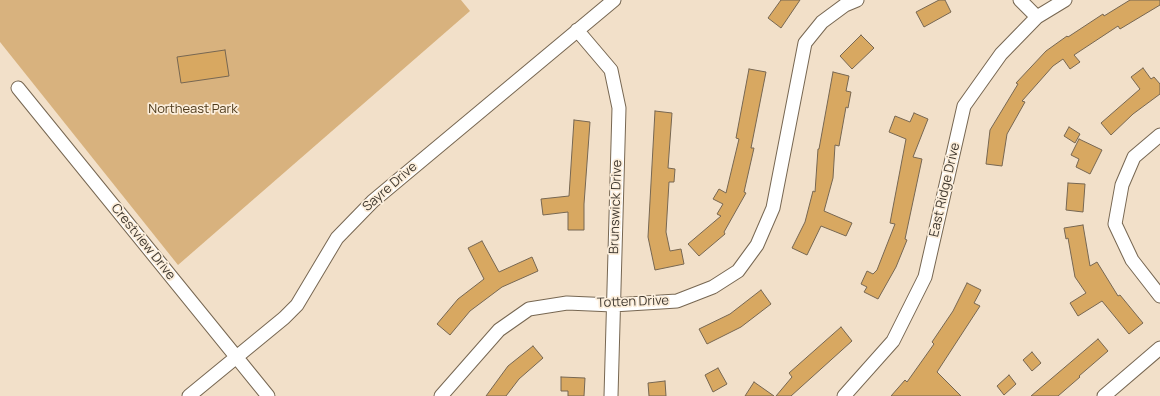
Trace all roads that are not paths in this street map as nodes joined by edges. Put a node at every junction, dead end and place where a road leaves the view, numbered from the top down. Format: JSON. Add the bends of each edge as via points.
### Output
{"nodes":[{"id":1,"x":614,"y":0,"type":"edge"},
{"id":2,"x":857,"y":0,"type":"edge"},
{"id":3,"x":1020,"y":0,"type":"edge"},
{"id":4,"x":1065,"y":0,"type":"edge"},
{"id":5,"x":1037,"y":17,"type":"junction"},
{"id":6,"x":577,"y":30,"type":"junction"},
{"id":7,"x":18,"y":88,"type":"dead end"},
{"id":8,"x":1160,"y":135,"type":"edge"},
{"id":9,"x":1160,"y":296,"type":"edge"},
{"id":10,"x":613,"y":305,"type":"junction"},
{"id":11,"x":1160,"y":348,"type":"edge"},
{"id":12,"x":237,"y":357,"type":"junction"},
{"id":13,"x":190,"y":396,"type":"edge"},
{"id":14,"x":268,"y":396,"type":"edge"},
{"id":15,"x":441,"y":396,"type":"edge"},
{"id":16,"x":611,"y":396,"type":"edge"},
{"id":17,"x":844,"y":396,"type":"edge"},
{"id":18,"x":1104,"y":396,"type":"edge"}],
"edges":[{"from":1,"to":6,"type":"street","name":"Sayre Drive"},
{"from":2,"to":10,"type":"street","name":"Totten Drive","via":[[845,5],[822,22],[805,42],[773,208],[757,245],[738,271],[713,287],[678,300]]},
{"from":3,"to":5,"type":"street"},
{"from":4,"to":5,"type":"street","name":"East Ridge Drive"},
{"from":5,"to":17,"type":"street","name":"East Ridge Drive","via":[[1001,54],[964,106],[925,278],[893,341]]},
{"from":6,"to":10,"type":"street","name":"Brunswick Drive","via":[[611,70],[619,108]]},
{"from":6,"to":12,"type":"street","name":"Sayre Drive","via":[[355,217],[337,238],[297,305]]},
{"from":7,"to":12,"type":"street","name":"Crestview Drive"},
{"from":8,"to":9,"type":"street","via":[[1134,156],[1122,185],[1115,224],[1132,260]]},
{"from":10,"to":15,"type":"street","name":"Totten Drive","via":[[567,303],[529,309],[499,330]]},
{"from":10,"to":16,"type":"street","name":"Brunswick Drive"},
{"from":11,"to":18,"type":"street"},
{"from":12,"to":13,"type":"street","name":"Sayre Drive"},
{"from":12,"to":14,"type":"street","name":"Crestview Drive"}]}
